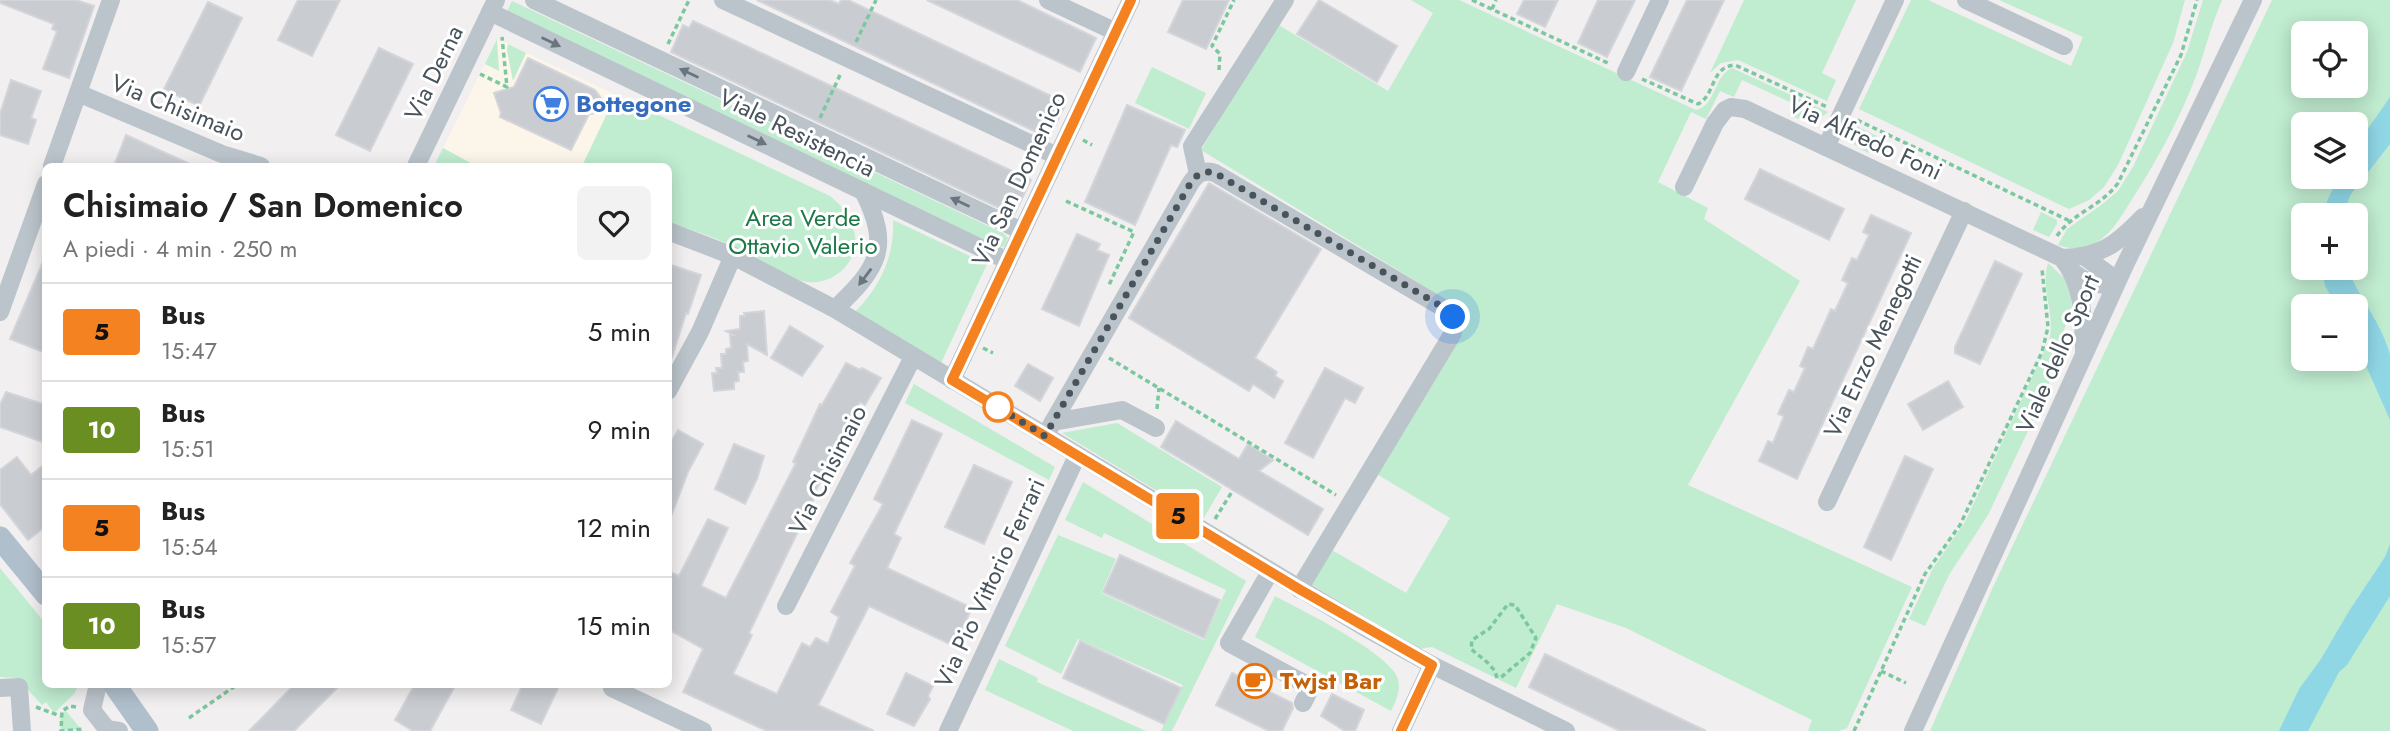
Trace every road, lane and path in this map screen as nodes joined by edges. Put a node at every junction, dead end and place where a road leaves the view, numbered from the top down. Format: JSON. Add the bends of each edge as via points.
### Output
{"nodes":[{"id":1,"x":111,"y":0,"type":"edge"},
{"id":2,"x":534,"y":0,"type":"edge"},
{"id":3,"x":689,"y":0,"type":"edge"},
{"id":4,"x":723,"y":0,"type":"edge"},
{"id":5,"x":876,"y":0,"type":"edge"},
{"id":6,"x":1048,"y":0,"type":"edge"},
{"id":7,"x":1131,"y":0,"type":"edge"},
{"id":8,"x":1234,"y":0,"type":"edge"},
{"id":9,"x":1285,"y":0,"type":"edge"},
{"id":10,"x":1472,"y":0,"type":"edge"},
{"id":11,"x":1496,"y":0,"type":"edge"},
{"id":12,"x":1660,"y":0,"type":"edge"},
{"id":13,"x":1895,"y":0,"type":"edge"},
{"id":14,"x":1966,"y":0,"type":"edge"},
{"id":15,"x":2197,"y":0,"type":"edge"},
{"id":16,"x":2253,"y":0,"type":"edge"},
{"id":17,"x":493,"y":6,"type":"edge"},
{"id":18,"x":1492,"y":9,"type":"junction"},
{"id":19,"x":495,"y":32,"type":"dead end"},
{"id":20,"x":1116,"y":32,"type":"junction"},
{"id":21,"x":2064,"y":46,"type":"dead end"},
{"id":22,"x":853,"y":49,"type":"dead end"},
{"id":23,"x":665,"y":52,"type":"dead end"},
{"id":24,"x":844,"y":67,"type":"dead end"},
{"id":25,"x":476,"y":72,"type":"dead end"},
{"id":26,"x":1626,"y":72,"type":"junction"},
{"id":27,"x":1218,"y":81,"type":"dead end"},
{"id":28,"x":78,"y":93,"type":"junction"},
{"id":29,"x":1831,"y":108,"type":"dead end"},
{"id":30,"x":1854,"y":119,"type":"dead end"},
{"id":31,"x":813,"y":132,"type":"junction"},
{"id":32,"x":1826,"y":147,"type":"junction"},
{"id":33,"x":1057,"y":156,"type":"junction"},
{"id":34,"x":53,"y":163,"type":"edge"},
{"id":35,"x":251,"y":163,"type":"edge"},
{"id":36,"x":417,"y":163,"type":"edge"},
{"id":37,"x":1198,"y":174,"type":"junction"},
{"id":38,"x":1684,"y":187,"type":"dead end"},
{"id":39,"x":863,"y":191,"type":"junction"},
{"id":40,"x":42,"y":195,"type":"edge"},
{"id":41,"x":1066,"y":201,"type":"dead end"},
{"id":42,"x":2153,"y":207,"type":"junction"},
{"id":43,"x":1964,"y":211,"type":"junction"},
{"id":44,"x":2070,"y":221,"type":"junction"},
{"id":45,"x":1022,"y":231,"type":"junction"},
{"id":46,"x":672,"y":233,"type":"edge"},
{"id":47,"x":733,"y":256,"type":"junction"},
{"id":48,"x":2085,"y":257,"type":"junction"},
{"id":49,"x":2063,"y":258,"type":"junction"},
{"id":50,"x":1008,"y":261,"type":"junction"},
{"id":51,"x":2043,"y":264,"type":"dead end"},
{"id":52,"x":2116,"y":286,"type":"junction"},
{"id":53,"x":835,"y":309,"type":"junction"},
{"id":54,"x":0,"y":312,"type":"edge"},
{"id":55,"x":1117,"y":312,"type":"junction"},
{"id":56,"x":1095,"y":349,"type":"junction"},
{"id":57,"x":2085,"y":355,"type":"junction"},
{"id":58,"x":912,"y":356,"type":"junction"},
{"id":59,"x":952,"y":380,"type":"junction"},
{"id":60,"x":672,"y":384,"type":"edge"},
{"id":61,"x":1156,"y":428,"type":"dead end"},
{"id":62,"x":1049,"y":429,"type":"junction"},
{"id":63,"x":1077,"y":456,"type":"junction"},
{"id":64,"x":1233,"y":490,"type":"dead end"},
{"id":65,"x":1827,"y":502,"type":"dead end"},
{"id":66,"x":1350,"y":503,"type":"junction"},
{"id":67,"x":1213,"y":524,"type":"dead end"},
{"id":68,"x":0,"y":538,"type":"edge"},
{"id":69,"x":1270,"y":572,"type":"junction"},
{"id":70,"x":42,"y":589,"type":"edge"},
{"id":71,"x":1299,"y":589,"type":"junction"},
{"id":72,"x":786,"y":606,"type":"dead end"},
{"id":73,"x":1432,"y":665,"type":"junction"},
{"id":74,"x":1881,"y":671,"type":"junction"},
{"id":75,"x":1906,"y":682,"type":"dead end"},
{"id":76,"x":1494,"y":686,"type":"junction"},
{"id":77,"x":0,"y":688,"type":"edge"},
{"id":78,"x":97,"y":688,"type":"edge"},
{"id":79,"x":117,"y":688,"type":"edge"},
{"id":80,"x":232,"y":688,"type":"edge"},
{"id":81,"x":612,"y":688,"type":"dead end"},
{"id":82,"x":1303,"y":703,"type":"dead end"},
{"id":83,"x":70,"y":706,"type":"dead end"},
{"id":84,"x":41,"y":709,"type":"dead end"},
{"id":85,"x":60,"y":716,"type":"junction"},
{"id":86,"x":189,"y":718,"type":"dead end"},
{"id":87,"x":87,"y":729,"type":"dead end"},
{"id":88,"x":22,"y":731,"type":"edge"},
{"id":89,"x":119,"y":731,"type":"edge"},
{"id":90,"x":147,"y":731,"type":"edge"},
{"id":91,"x":703,"y":731,"type":"edge"},
{"id":92,"x":948,"y":731,"type":"edge"},
{"id":93,"x":1401,"y":731,"type":"edge"},
{"id":94,"x":1566,"y":731,"type":"edge"},
{"id":95,"x":1854,"y":731,"type":"edge"},
{"id":96,"x":1913,"y":731,"type":"edge"}],
"edges":[{"from":1,"to":28,"type":"street"},
{"from":31,"to":2,"type":"street","name":"Viale Resistencia","one_way":true},
{"from":3,"to":23,"type":"path"},
{"from":4,"to":33,"type":"street"},
{"from":5,"to":22,"type":"path"},
{"from":6,"to":20,"type":"street"},
{"from":7,"to":20,"type":"street","name":"Via San Domenico"},
{"from":8,"to":27,"type":"path","via":[[1212,46],[1220,54]]},
{"from":9,"to":37,"type":"street","via":[[1192,146]]},
{"from":10,"to":18,"type":"path"},
{"from":11,"to":18,"type":"path"},
{"from":12,"to":26,"type":"street"},
{"from":13,"to":32,"type":"street"},
{"from":14,"to":21,"type":"street"},
{"from":15,"to":44,"type":"path","via":[[2181,55],[2118,183],[2105,199]]},
{"from":16,"to":42,"type":"street","name":"Viale dello Sport"},
{"from":17,"to":36,"type":"street","name":"Via Derna"},
{"from":17,"to":39,"type":"street","name":"Viale Resistencia","one_way":true},
{"from":18,"to":26,"type":"path"},
{"from":19,"to":25,"type":"path","via":[[502,36],[507,87]]},
{"from":20,"to":33,"type":"street","name":"Via San Domenico"},
{"from":24,"to":31,"type":"path"},
{"from":26,"to":29,"type":"path","via":[[1698,104],[1719,72],[1735,65]]},
{"from":28,"to":34,"type":"street"},
{"from":28,"to":35,"type":"street","name":"Via Chisimaio"},
{"from":30,"to":44,"type":"path"},
{"from":45,"to":31,"type":"street","name":"Viale Resistencia","one_way":true},
{"from":32,"to":38,"type":"street","name":"Via Alfredo Foni","via":[[1745,109],[1731,107],[1715,123]]},
{"from":32,"to":43,"type":"street","name":"Via Alfredo Foni"},
{"from":33,"to":45,"type":"street","name":"Via San Domenico"},
{"from":37,"to":55,"type":"street"},
{"from":37,"to":66,"type":"street","via":[[1215,173],[1453,317],[1453,333]]},
{"from":39,"to":50,"type":"street","name":"Viale Resistencia"},
{"from":39,"to":53,"type":"street","one_way":true,"via":[[878,226],[877,256],[861,283]]},
{"from":40,"to":54,"type":"street"},
{"from":41,"to":55,"type":"path","via":[[1134,232],[1104,296]]},
{"from":42,"to":48,"type":"street","name":"Via Alfredo Foni","via":[[2116,243]]},
{"from":42,"to":52,"type":"street","name":"Viale dello Sport"},
{"from":43,"to":49,"type":"street","name":"Via Alfredo Foni"},
{"from":43,"to":65,"type":"street","name":"Via Enzo Menegotti"},
{"from":44,"to":49,"type":"path","via":[[2061,229]]},
{"from":45,"to":50,"type":"street","name":"Via San Domenico"},
{"from":46,"to":47,"type":"street"},
{"from":47,"to":53,"type":"street"},
{"from":47,"to":60,"type":"street"},
{"from":48,"to":49,"type":"street","name":"Via Alfredo Foni"},
{"from":48,"to":52,"type":"street"},
{"from":49,"to":52,"type":"street","name":"Via Alfredo Foni","via":[[2084,281]]},
{"from":49,"to":57,"type":"street","via":[[2080,296]]},
{"from":50,"to":59,"type":"street","name":"Via San Domenico"},
{"from":51,"to":74,"type":"path","via":[[2048,327],[2042,352],[1960,524],[1925,574]]},
{"from":52,"to":57,"type":"street","name":"Viale dello Sport"},
{"from":53,"to":58,"type":"street"},
{"from":55,"to":56,"type":"street"},
{"from":56,"to":62,"type":"street"},
{"from":56,"to":66,"type":"path"},
{"from":57,"to":96,"type":"street","name":"Viale dello Sport"},
{"from":58,"to":59,"type":"street"},
{"from":58,"to":72,"type":"street","name":"Via Chisimaio"},
{"from":59,"to":62,"type":"street"},
{"from":61,"to":62,"type":"street","via":[[1122,410]]},
{"from":62,"to":63,"type":"street"},
{"from":63,"to":69,"type":"street"},
{"from":63,"to":92,"type":"street","name":"Via Pio Vittorio Ferrari"},
{"from":64,"to":67,"type":"path"},
{"from":66,"to":71,"type":"street"},
{"from":68,"to":70,"type":"main road"},
{"from":69,"to":71,"type":"street"},
{"from":69,"to":82,"type":"street","via":[[1229,643],[1311,687]]},
{"from":71,"to":73,"type":"street"},
{"from":73,"to":76,"type":"street"},
{"from":73,"to":93,"type":"street"},
{"from":74,"to":75,"type":"path"},
{"from":74,"to":95,"type":"path"},
{"from":76,"to":76,"type":"path","via":[[1495,671],[1470,644],[1508,604],[1515,605],[1536,638],[1530,653]]},
{"from":76,"to":94,"type":"street"},
{"from":77,"to":88,"type":"street","via":[[19,687]]},
{"from":78,"to":89,"type":"street","via":[[92,710],[107,729]]},
{"from":79,"to":90,"type":"main road"},
{"from":80,"to":86,"type":"path"},
{"from":81,"to":91,"type":"street"},
{"from":83,"to":85,"type":"path"},
{"from":84,"to":85,"type":"path"},
{"from":85,"to":87,"type":"path","via":[[61,730]]}]}
